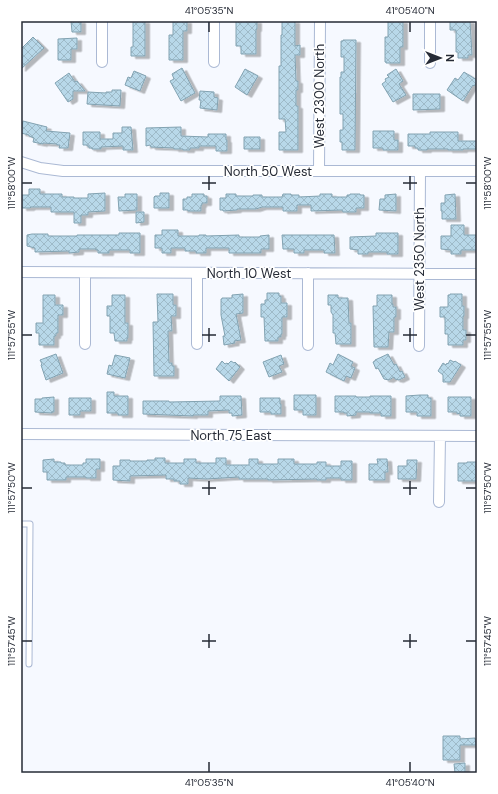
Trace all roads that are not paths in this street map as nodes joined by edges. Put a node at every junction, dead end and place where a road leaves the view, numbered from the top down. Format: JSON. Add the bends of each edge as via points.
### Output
{"nodes":[{"id":1,"x":102,"y":21,"type":"edge"},
{"id":2,"x":214,"y":21,"type":"edge"},
{"id":3,"x":320,"y":21,"type":"edge"},
{"id":4,"x":430,"y":21,"type":"edge"},
{"id":5,"x":102,"y":62,"type":"dead end"},
{"id":6,"x":214,"y":62,"type":"dead end"},
{"id":7,"x":430,"y":63,"type":"dead end"},
{"id":8,"x":21,"y":162,"type":"edge"},
{"id":9,"x":319,"y":171,"type":"junction"},
{"id":10,"x":420,"y":171,"type":"junction"},
{"id":11,"x":477,"y":171,"type":"edge"},
{"id":12,"x":21,"y":272,"type":"edge"},
{"id":13,"x":85,"y":273,"type":"junction"},
{"id":14,"x":197,"y":273,"type":"junction"},
{"id":15,"x":308,"y":273,"type":"junction"},
{"id":16,"x":420,"y":274,"type":"junction"},
{"id":17,"x":477,"y":274,"type":"edge"},
{"id":18,"x":85,"y":344,"type":"dead end"},
{"id":19,"x":197,"y":344,"type":"dead end"},
{"id":20,"x":308,"y":345,"type":"dead end"},
{"id":21,"x":418,"y":346,"type":"dead end"},
{"id":22,"x":21,"y":434,"type":"edge"},
{"id":23,"x":440,"y":436,"type":"junction"},
{"id":24,"x":477,"y":436,"type":"edge"},
{"id":25,"x":439,"y":502,"type":"dead end"},
{"id":26,"x":21,"y":524,"type":"edge"},
{"id":27,"x":29,"y":664,"type":"dead end"}],
"edges":[{"from":1,"to":5,"type":"street"},
{"from":2,"to":6,"type":"street"},
{"from":3,"to":9,"type":"street","name":"West 2300 North"},
{"from":4,"to":7,"type":"street"},
{"from":8,"to":9,"type":"street","name":"North 50 West","via":[[63,171]]},
{"from":9,"to":10,"type":"street","name":"North 50 West"},
{"from":10,"to":11,"type":"street","name":"North 50 West"},
{"from":10,"to":16,"type":"street","name":"West 2350 North"},
{"from":12,"to":13,"type":"street","name":"North 10 West"},
{"from":13,"to":14,"type":"street","name":"North 10 West"},
{"from":13,"to":18,"type":"street"},
{"from":14,"to":15,"type":"street","name":"North 10 West"},
{"from":14,"to":19,"type":"street"},
{"from":15,"to":16,"type":"street","name":"North 10 West"},
{"from":15,"to":20,"type":"street"},
{"from":16,"to":17,"type":"street","name":"North 10 West"},
{"from":16,"to":21,"type":"street","name":"West 2350 North"},
{"from":22,"to":23,"type":"street","name":"North 75 East"},
{"from":23,"to":24,"type":"street","name":"North 75 East"},
{"from":23,"to":25,"type":"street"},
{"from":26,"to":27,"type":"lane","via":[[30,524]]}]}
